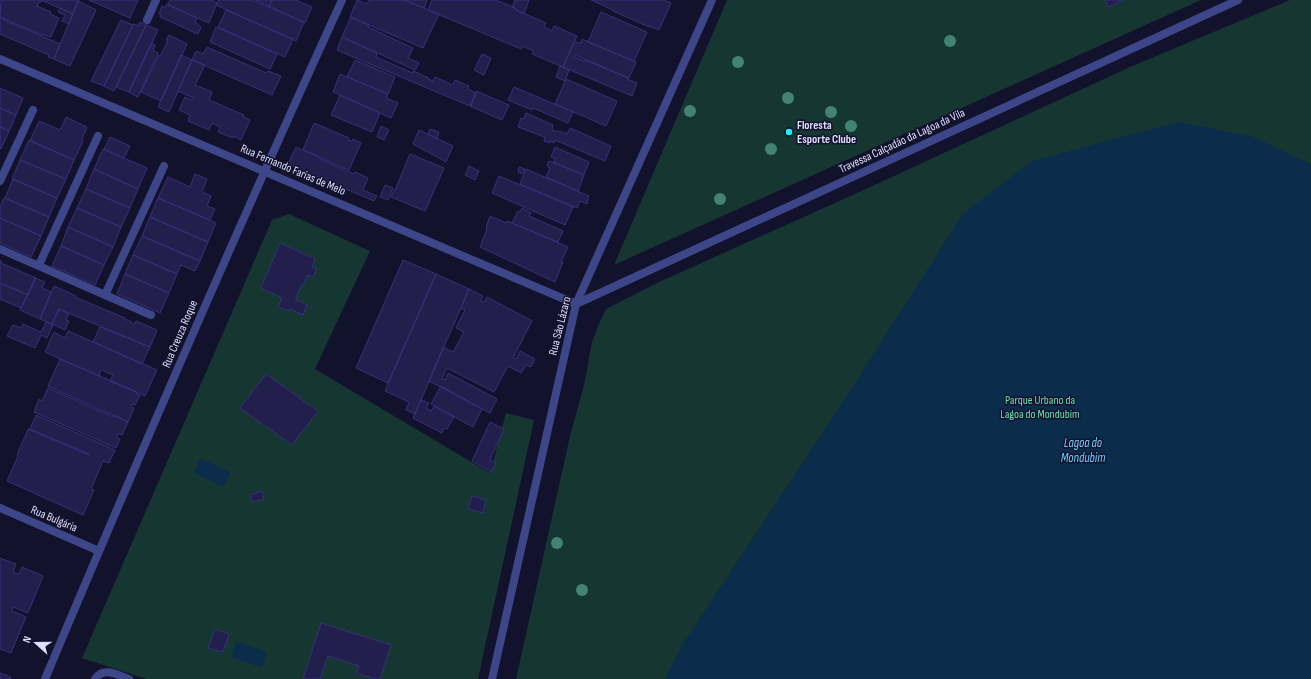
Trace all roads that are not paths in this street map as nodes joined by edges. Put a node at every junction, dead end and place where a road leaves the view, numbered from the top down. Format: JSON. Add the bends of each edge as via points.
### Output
{"nodes":[{"id":1,"x":156,"y":0,"type":"edge"},
{"id":2,"x":342,"y":0,"type":"edge"},
{"id":3,"x":712,"y":0,"type":"edge"},
{"id":4,"x":1238,"y":0,"type":"edge"},
{"id":5,"x":147,"y":20,"type":"dead end"},
{"id":6,"x":0,"y":59,"type":"edge"},
{"id":7,"x":33,"y":110,"type":"dead end"},
{"id":8,"x":98,"y":136,"type":"dead end"},
{"id":9,"x":164,"y":166,"type":"dead end"},
{"id":10,"x":264,"y":171,"type":"junction"},
{"id":11,"x":0,"y":182,"type":"edge"},
{"id":12,"x":0,"y":249,"type":"edge"},
{"id":13,"x":39,"y":265,"type":"junction"},
{"id":14,"x":105,"y":295,"type":"junction"},
{"id":15,"x":576,"y":304,"type":"junction"},
{"id":16,"x":151,"y":315,"type":"dead end"},
{"id":17,"x":0,"y":508,"type":"edge"},
{"id":18,"x":99,"y":551,"type":"junction"},
{"id":19,"x":45,"y":679,"type":"edge"},
{"id":20,"x":95,"y":679,"type":"edge"},
{"id":21,"x":129,"y":679,"type":"edge"},
{"id":22,"x":492,"y":679,"type":"edge"}],
"edges":[{"from":1,"to":5,"type":"street"},
{"from":2,"to":10,"type":"street","name":"Rua Creuza Roque"},
{"from":3,"to":15,"type":"street","name":"Rua São Lázaro"},
{"from":4,"to":15,"type":"street","name":"Travessa Calçadão da Lagoa da Vila"},
{"from":6,"to":10,"type":"street","name":"Rua Fernando Farias de Melo"},
{"from":7,"to":11,"type":"street"},
{"from":8,"to":13,"type":"street"},
{"from":9,"to":14,"type":"street"},
{"from":10,"to":15,"type":"street","name":"Rua Fernando Farias de Melo"},
{"from":10,"to":18,"type":"street","name":"Rua Creuza Roque"},
{"from":12,"to":13,"type":"street"},
{"from":13,"to":14,"type":"street"},
{"from":14,"to":16,"type":"street"},
{"from":15,"to":22,"type":"street","name":"Rua São Lázaro"},
{"from":17,"to":18,"type":"street","name":"Rua Bulgária"},
{"from":18,"to":19,"type":"street","name":"Rua Creuza Roque"},
{"from":20,"to":21,"type":"street","via":[[103,672]]}]}
